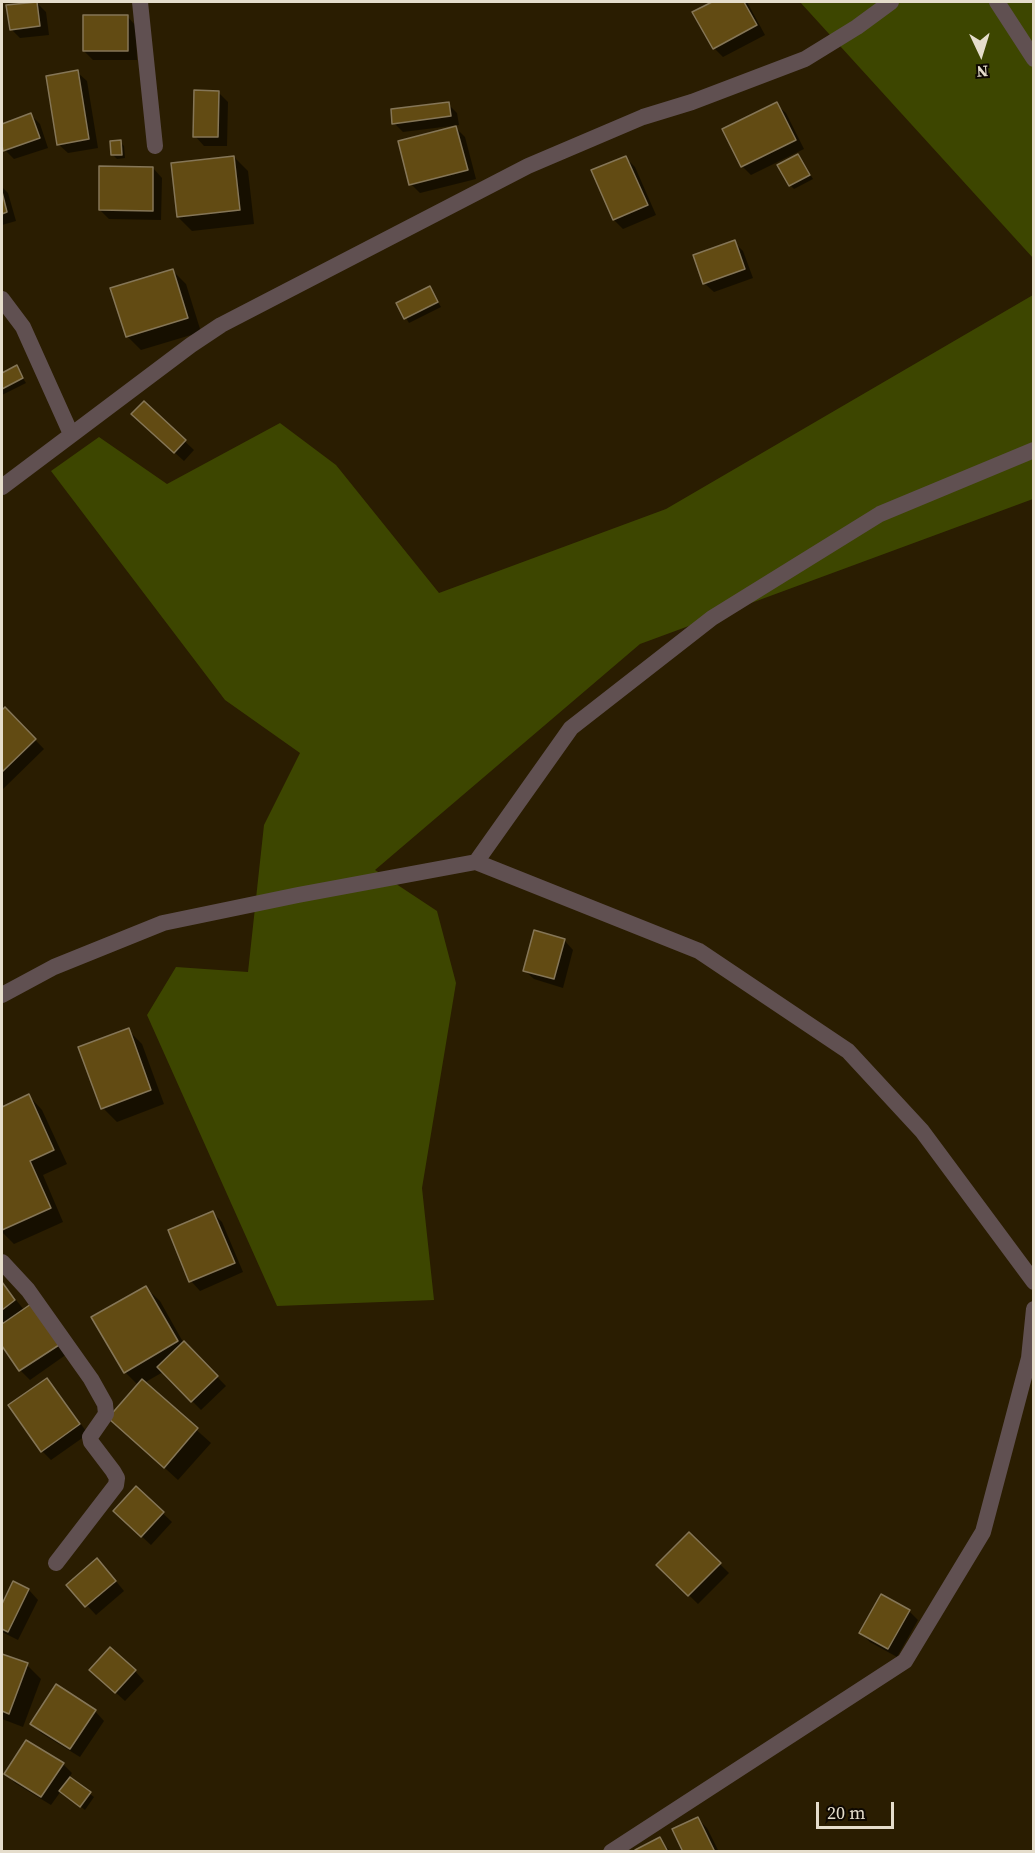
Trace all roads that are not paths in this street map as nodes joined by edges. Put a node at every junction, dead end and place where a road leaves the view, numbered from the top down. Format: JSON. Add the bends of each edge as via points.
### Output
{"nodes":[{"id":1,"x":140,"y":2,"type":"edge"},
{"id":2,"x":891,"y":2,"type":"edge"},
{"id":3,"x":997,"y":2,"type":"edge"},
{"id":4,"x":1034,"y":59,"type":"edge"},
{"id":5,"x":155,"y":146,"type":"dead end"},
{"id":6,"x":2,"y":299,"type":"edge"},
{"id":7,"x":71,"y":434,"type":"junction"},
{"id":8,"x":1034,"y":450,"type":"edge"},
{"id":9,"x":2,"y":487,"type":"edge"},
{"id":10,"x":476,"y":862,"type":"junction"},
{"id":11,"x":2,"y":995,"type":"edge"},
{"id":12,"x":2,"y":1262,"type":"edge"},
{"id":13,"x":1034,"y":1282,"type":"edge"},
{"id":14,"x":1034,"y":1309,"type":"edge"},
{"id":15,"x":56,"y":1563,"type":"dead end"},
{"id":16,"x":611,"y":1851,"type":"edge"}],
"edges":[{"from":1,"to":5,"type":"street"},
{"from":2,"to":7,"type":"street","via":[[805,59],[643,117],[528,166],[221,325]]},
{"from":3,"to":4,"type":"street"},
{"from":6,"to":7,"type":"street","via":[[23,327]]},
{"from":7,"to":9,"type":"street"},
{"from":8,"to":10,"type":"street","via":[[880,513],[712,618],[570,728]]},
{"from":10,"to":11,"type":"street","via":[[163,923],[54,967]]},
{"from":10,"to":13,"type":"street","via":[[699,951],[848,1051],[922,1131]]},
{"from":12,"to":15,"type":"street","via":[[28,1290],[105,1404],[106,1414],[90,1437],[117,1478],[116,1485]]},
{"from":14,"to":16,"type":"street","via":[[1029,1359],[983,1532],[905,1661]]}]}
